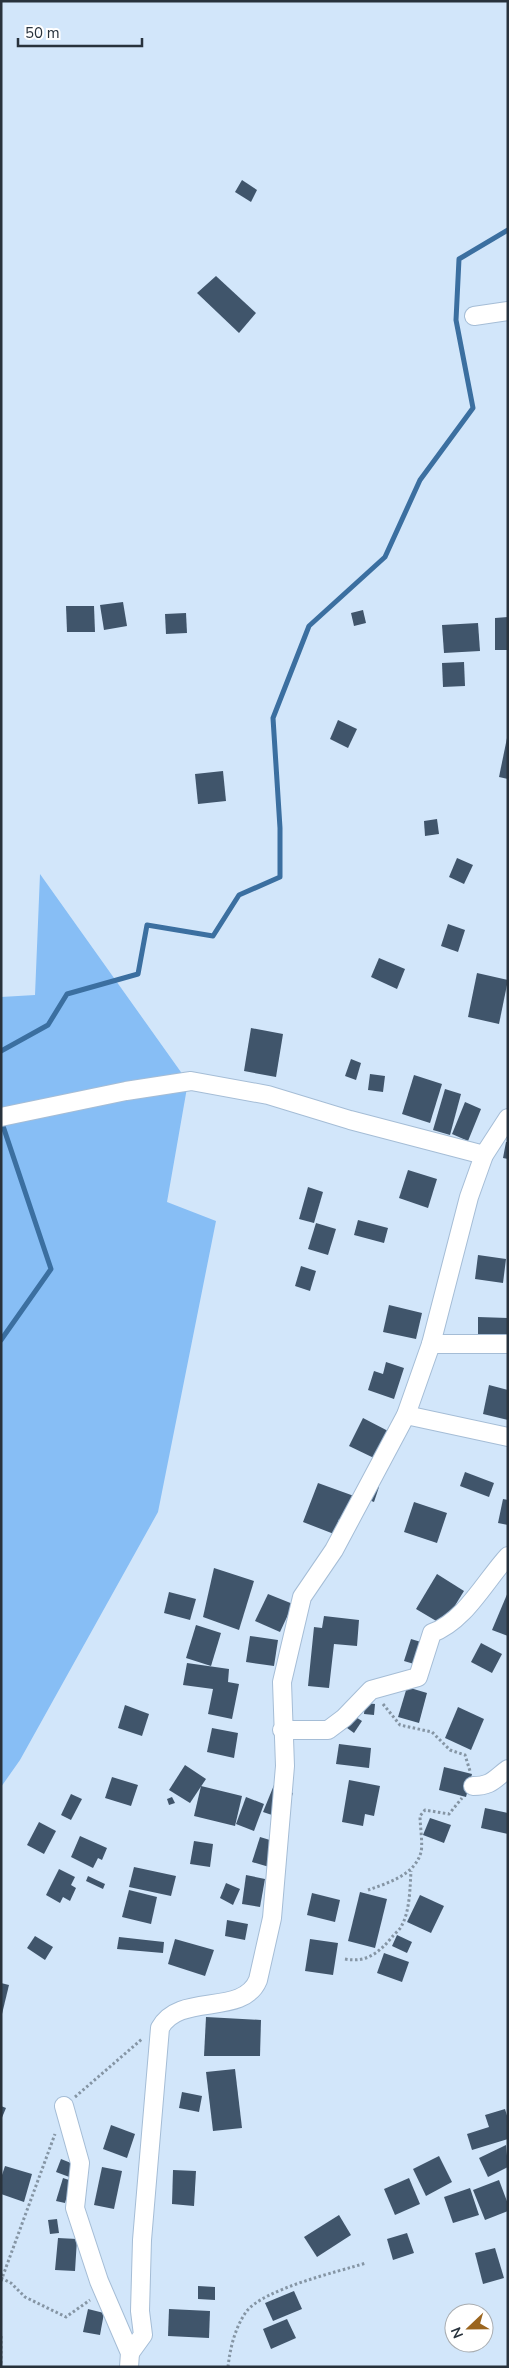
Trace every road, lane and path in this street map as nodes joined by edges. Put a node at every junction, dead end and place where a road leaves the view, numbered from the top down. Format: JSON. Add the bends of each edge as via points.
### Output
{"nodes":[{"id":1,"x":508,"y":311,"type":"edge"},
{"id":2,"x":474,"y":316,"type":"dead end"},
{"id":3,"x":1,"y":1117,"type":"edge"},
{"id":4,"x":508,"y":1118,"type":"edge"},
{"id":5,"x":484,"y":1156,"type":"junction"},
{"id":6,"x":431,"y":1344,"type":"junction"},
{"id":7,"x":508,"y":1344,"type":"edge"},
{"id":8,"x":406,"y":1415,"type":"junction"},
{"id":9,"x":508,"y":1437,"type":"edge"},
{"id":10,"x":508,"y":1556,"type":"edge"},
{"id":11,"x":371,"y":1690,"type":"junction"},
{"id":12,"x":282,"y":1730,"type":"junction"},
{"id":13,"x":508,"y":1769,"type":"edge"},
{"id":14,"x":473,"y":1786,"type":"junction"},
{"id":15,"x":410,"y":1870,"type":"junction"},
{"id":16,"x":368,"y":1890,"type":"dead end"},
{"id":17,"x":345,"y":1959,"type":"dead end"},
{"id":18,"x":64,"y":2106,"type":"dead end"},
{"id":19,"x":366,"y":2263,"type":"dead end"},
{"id":20,"x":1,"y":2278,"type":"edge"},
{"id":21,"x":99,"y":2281,"type":"junction"},
{"id":22,"x":1,"y":2336,"type":"edge"},
{"id":23,"x":129,"y":2360,"type":"edge"},
{"id":24,"x":2,"y":2367,"type":"edge"},
{"id":25,"x":228,"y":2367,"type":"edge"}],
"edges":[{"from":1,"to":2,"type":"street"},
{"from":3,"to":5,"type":"street","via":[[190,1081],[268,1096]]},
{"from":4,"to":5,"type":"street"},
{"from":5,"to":6,"type":"street","via":[[469,1197]]},
{"from":6,"to":7,"type":"street"},
{"from":6,"to":8,"type":"street"},
{"from":8,"to":9,"type":"street"},
{"from":8,"to":12,"type":"street","via":[[334,1550],[302,1597],[282,1682]]},
{"from":10,"to":11,"type":"street","via":[[445,1628],[432,1633],[418,1677]]},
{"from":11,"to":12,"type":"street","via":[[328,1730]]},
{"from":11,"to":14,"type":"path","via":[[400,1725],[432,1732],[450,1750],[465,1755]]},
{"from":12,"to":23,"type":"street","via":[[285,1766],[272,1918],[255,1988],[242,1997],[175,2012],[165,2019],[160,2028],[142,2240],[140,2311],[143,2335]]},
{"from":13,"to":14,"type":"street","via":[[485,1786]]},
{"from":14,"to":15,"type":"path","via":[[449,1814],[425,1810],[420,1816],[421,1852]]},
{"from":15,"to":16,"type":"path","via":[[395,1880]]},
{"from":15,"to":17,"type":"path","via":[[410,1890],[402,1925],[385,1946],[369,1958]]},
{"from":18,"to":21,"type":"street","via":[[80,2163],[75,2208]]},
{"from":19,"to":25,"type":"path","via":[[270,2294],[246,2312],[230,2346]]},
{"from":20,"to":21,"type":"path","via":[[26,2297],[66,2317],[90,2301]]},
{"from":21,"to":23,"type":"street"},
{"from":22,"to":24,"type":"path"}]}
